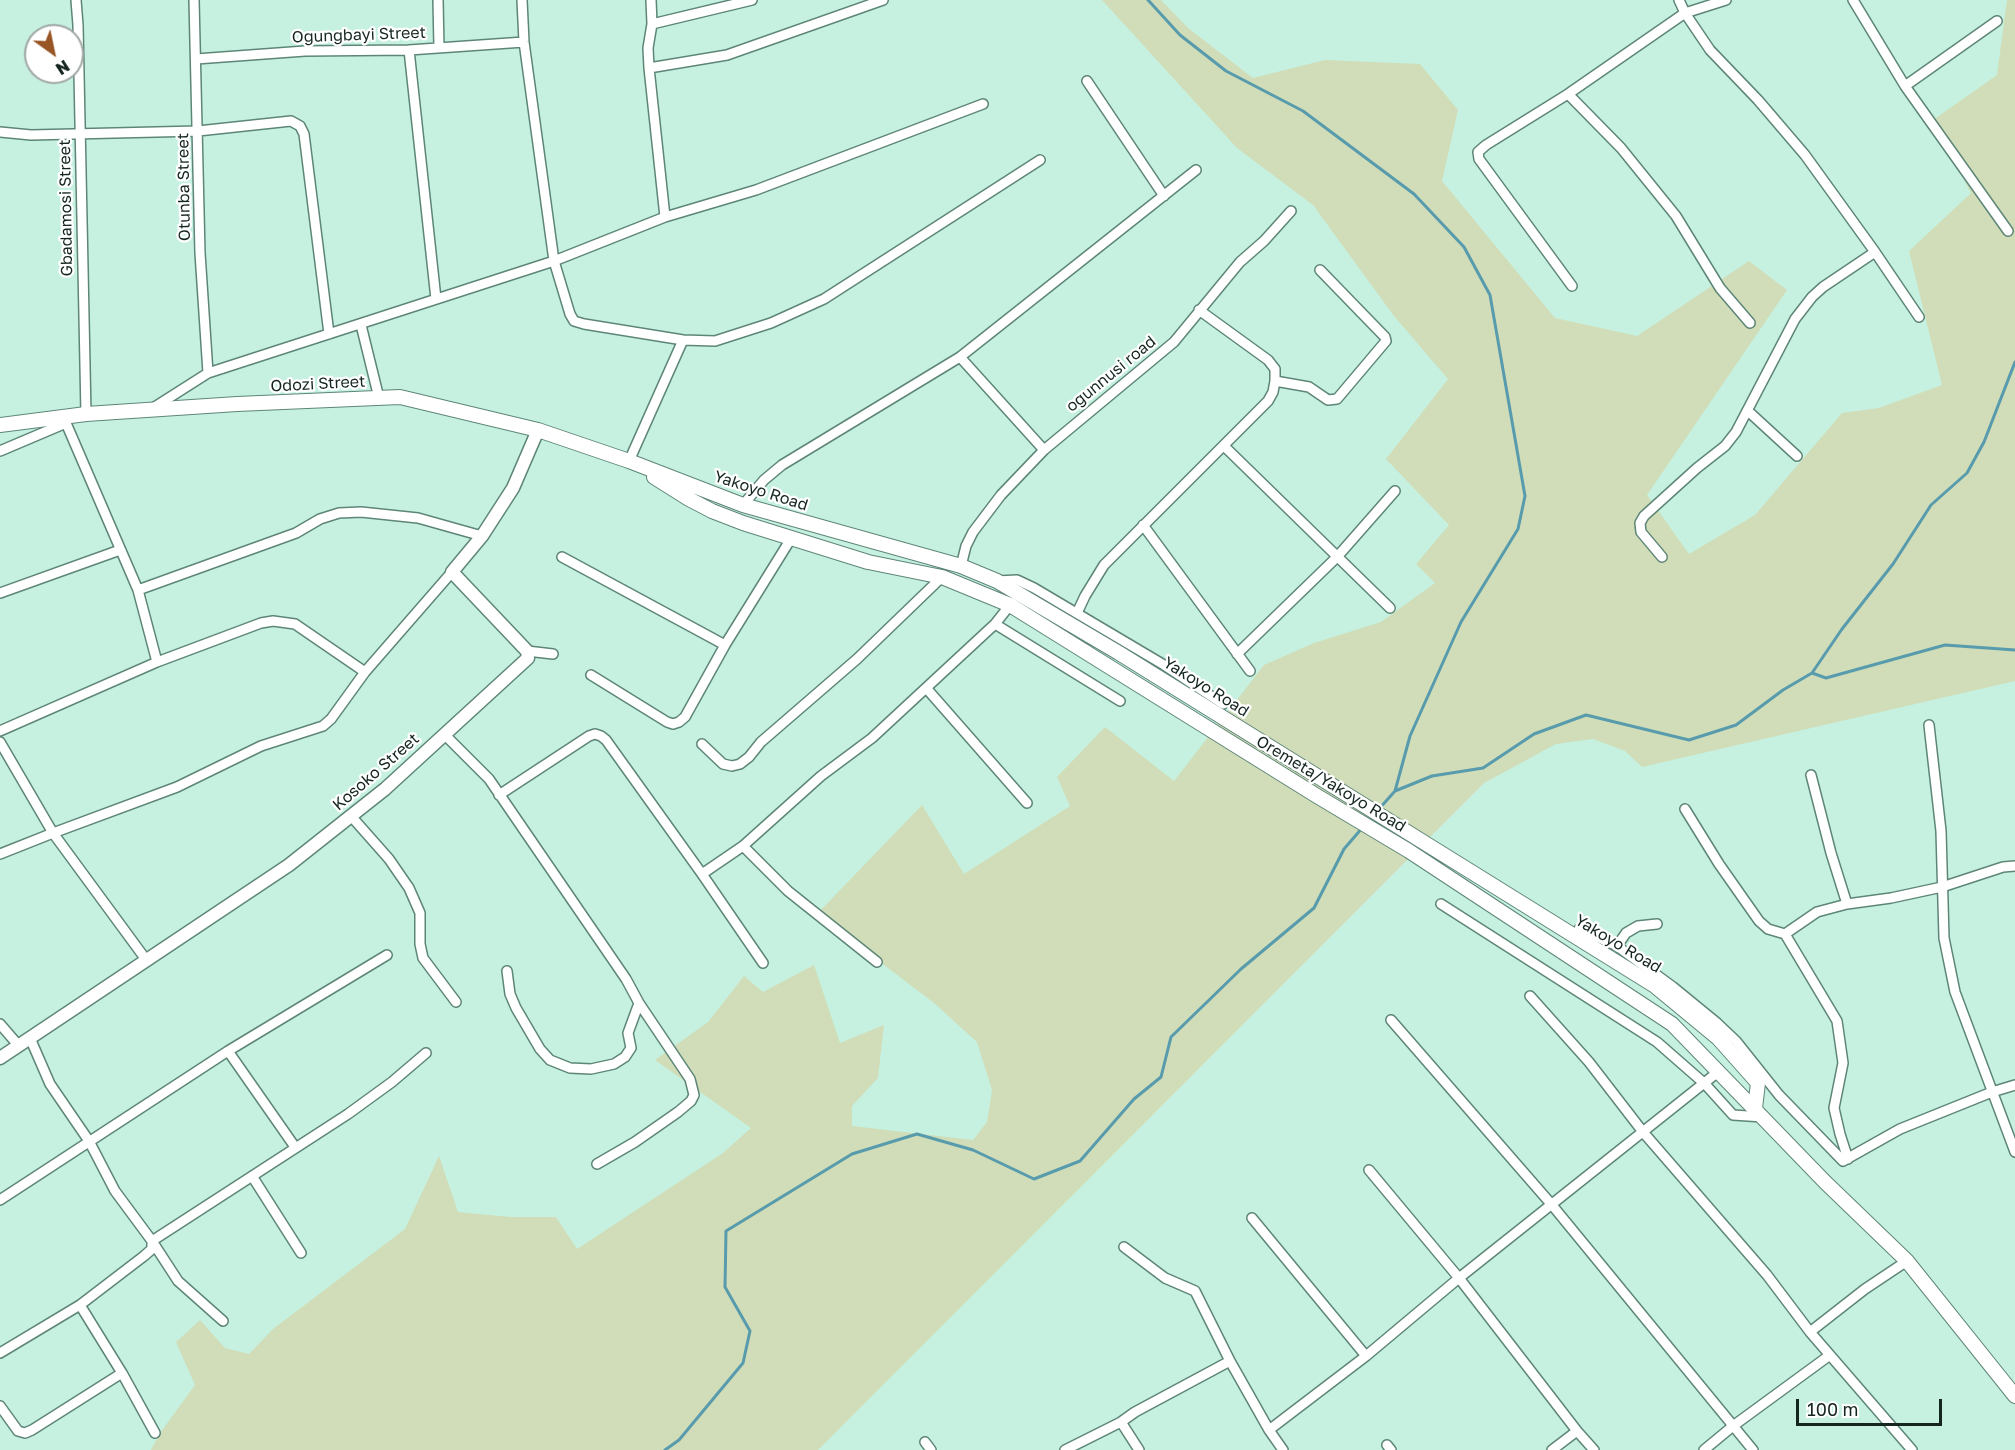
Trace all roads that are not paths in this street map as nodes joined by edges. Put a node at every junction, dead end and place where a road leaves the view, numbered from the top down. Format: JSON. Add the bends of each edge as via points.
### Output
{"nodes":[{"id":1,"x":76,"y":0,"type":"edge"},
{"id":2,"x":194,"y":0,"type":"edge"},
{"id":3,"x":438,"y":0,"type":"edge"},
{"id":4,"x":522,"y":0,"type":"edge"},
{"id":5,"x":651,"y":0,"type":"edge"},
{"id":6,"x":752,"y":0,"type":"edge"},
{"id":7,"x":883,"y":0,"type":"edge"},
{"id":8,"x":1679,"y":0,"type":"edge"},
{"id":9,"x":1726,"y":0,"type":"edge"},
{"id":10,"x":1853,"y":0,"type":"edge"},
{"id":11,"x":1685,"y":13,"type":"junction"},
{"id":12,"x":1997,"y":21,"type":"dead end"},
{"id":13,"x":652,"y":24,"type":"junction"},
{"id":14,"x":524,"y":42,"type":"junction"},
{"id":15,"x":439,"y":48,"type":"junction"},
{"id":16,"x":409,"y":50,"type":"junction"},
{"id":17,"x":196,"y":59,"type":"junction"},
{"id":18,"x":649,"y":68,"type":"junction"},
{"id":19,"x":1087,"y":81,"type":"dead end"},
{"id":20,"x":1905,"y":86,"type":"junction"},
{"id":21,"x":1568,"y":94,"type":"junction"},
{"id":22,"x":983,"y":104,"type":"dead end"},
{"id":23,"x":198,"y":131,"type":"junction"},
{"id":24,"x":0,"y":132,"type":"edge"},
{"id":25,"x":79,"y":134,"type":"junction"},
{"id":26,"x":1040,"y":160,"type":"dead end"},
{"id":27,"x":1196,"y":170,"type":"dead end"},
{"id":28,"x":1164,"y":196,"type":"junction"},
{"id":29,"x":1291,"y":211,"type":"dead end"},
{"id":30,"x":665,"y":217,"type":"junction"},
{"id":31,"x":2008,"y":231,"type":"dead end"},
{"id":32,"x":1875,"y":252,"type":"junction"},
{"id":33,"x":554,"y":261,"type":"junction"},
{"id":34,"x":1320,"y":270,"type":"dead end"},
{"id":35,"x":1572,"y":286,"type":"dead end"},
{"id":36,"x":436,"y":299,"type":"junction"},
{"id":37,"x":1199,"y":310,"type":"junction"},
{"id":38,"x":1919,"y":317,"type":"dead end"},
{"id":39,"x":1750,"y":323,"type":"dead end"},
{"id":40,"x":361,"y":325,"type":"junction"},
{"id":41,"x":329,"y":334,"type":"junction"},
{"id":42,"x":683,"y":340,"type":"junction"},
{"id":43,"x":960,"y":357,"type":"junction"},
{"id":44,"x":208,"y":373,"type":"junction"},
{"id":45,"x":1275,"y":381,"type":"junction"},
{"id":46,"x":379,"y":398,"type":"junction"},
{"id":47,"x":148,"y":411,"type":"junction"},
{"id":48,"x":1748,"y":411,"type":"junction"},
{"id":49,"x":86,"y":414,"type":"junction"},
{"id":50,"x":61,"y":421,"type":"junction"},
{"id":51,"x":0,"y":425,"type":"edge"},
{"id":52,"x":538,"y":430,"type":"junction"},
{"id":53,"x":1224,"y":446,"type":"junction"},
{"id":54,"x":1044,"y":450,"type":"junction"},
{"id":55,"x":0,"y":451,"type":"edge"},
{"id":56,"x":1797,"y":456,"type":"dead end"},
{"id":57,"x":629,"y":461,"type":"junction"},
{"id":58,"x":1395,"y":491,"type":"dead end"},
{"id":59,"x":743,"y":506,"type":"junction"},
{"id":60,"x":1143,"y":525,"type":"junction"},
{"id":61,"x":482,"y":536,"type":"junction"},
{"id":62,"x":792,"y":537,"type":"junction"},
{"id":63,"x":120,"y":550,"type":"junction"},
{"id":64,"x":562,"y":557,"type":"dead end"},
{"id":65,"x":1337,"y":557,"type":"junction"},
{"id":66,"x":1662,"y":557,"type":"dead end"},
{"id":67,"x":961,"y":566,"type":"junction"},
{"id":68,"x":452,"y":572,"type":"junction"},
{"id":69,"x":942,"y":577,"type":"junction"},
{"id":70,"x":997,"y":581,"type":"junction"},
{"id":71,"x":138,"y":590,"type":"junction"},
{"id":72,"x":0,"y":593,"type":"edge"},
{"id":73,"x":1010,"y":605,"type":"junction"},
{"id":74,"x":1390,"y":608,"type":"dead end"},
{"id":75,"x":1077,"y":613,"type":"junction"},
{"id":76,"x":995,"y":624,"type":"junction"},
{"id":77,"x":725,"y":645,"type":"junction"},
{"id":78,"x":527,"y":651,"type":"junction"},
{"id":79,"x":553,"y":654,"type":"dead end"},
{"id":80,"x":1237,"y":654,"type":"junction"},
{"id":81,"x":157,"y":662,"type":"junction"},
{"id":82,"x":1250,"y":671,"type":"dead end"},
{"id":83,"x":365,"y":672,"type":"junction"},
{"id":84,"x":591,"y":675,"type":"dead end"},
{"id":85,"x":927,"y":689,"type":"junction"},
{"id":86,"x":1120,"y":701,"type":"dead end"},
{"id":87,"x":1223,"y":704,"type":"dead end"},
{"id":88,"x":1929,"y":725,"type":"dead end"},
{"id":89,"x":0,"y":731,"type":"edge"},
{"id":90,"x":444,"y":734,"type":"junction"},
{"id":91,"x":0,"y":742,"type":"edge"},
{"id":92,"x":702,"y":744,"type":"dead end"},
{"id":93,"x":1811,"y":775,"type":"dead end"},
{"id":94,"x":499,"y":795,"type":"junction"},
{"id":95,"x":1027,"y":803,"type":"dead end"},
{"id":96,"x":1685,"y":809,"type":"dead end"},
{"id":97,"x":351,"y":816,"type":"junction"},
{"id":98,"x":53,"y":833,"type":"junction"},
{"id":99,"x":743,"y":846,"type":"junction"},
{"id":100,"x":0,"y":854,"type":"edge"},
{"id":101,"x":2015,"y":866,"type":"edge"},
{"id":102,"x":702,"y":874,"type":"junction"},
{"id":103,"x":1942,"y":887,"type":"junction"},
{"id":104,"x":1442,"y":903,"type":"dead end"},
{"id":105,"x":1847,"y":904,"type":"junction"},
{"id":106,"x":1656,"y":924,"type":"dead end"},
{"id":107,"x":1579,"y":929,"type":"dead end"},
{"id":108,"x":1785,"y":934,"type":"junction"},
{"id":109,"x":1617,"y":946,"type":"junction"},
{"id":110,"x":387,"y":954,"type":"dead end"},
{"id":111,"x":147,"y":961,"type":"junction"},
{"id":112,"x":877,"y":962,"type":"dead end"},
{"id":113,"x":763,"y":963,"type":"dead end"},
{"id":114,"x":507,"y":971,"type":"dead end"},
{"id":115,"x":1530,"y":996,"type":"dead end"},
{"id":116,"x":456,"y":1002,"type":"dead end"},
{"id":117,"x":639,"y":1003,"type":"junction"},
{"id":118,"x":1391,"y":1020,"type":"dead end"},
{"id":119,"x":0,"y":1024,"type":"edge"},
{"id":120,"x":30,"y":1038,"type":"junction"},
{"id":121,"x":19,"y":1046,"type":"junction"},
{"id":122,"x":228,"y":1050,"type":"junction"},
{"id":123,"x":426,"y":1053,"type":"dead end"},
{"id":124,"x":0,"y":1058,"type":"edge"},
{"id":125,"x":1718,"y":1072,"type":"junction"},
{"id":126,"x":1705,"y":1084,"type":"junction"},
{"id":127,"x":2015,"y":1085,"type":"edge"},
{"id":128,"x":1992,"y":1092,"type":"junction"},
{"id":129,"x":1759,"y":1112,"type":"junction"},
{"id":130,"x":1643,"y":1132,"type":"junction"},
{"id":131,"x":89,"y":1142,"type":"junction"},
{"id":132,"x":296,"y":1147,"type":"junction"},
{"id":133,"x":2015,"y":1152,"type":"edge"},
{"id":134,"x":1848,"y":1159,"type":"junction"},
{"id":135,"x":597,"y":1164,"type":"dead end"},
{"id":136,"x":1369,"y":1170,"type":"dead end"},
{"id":137,"x":252,"y":1176,"type":"junction"},
{"id":138,"x":0,"y":1200,"type":"edge"},
{"id":139,"x":1552,"y":1205,"type":"junction"},
{"id":140,"x":1252,"y":1218,"type":"dead end"},
{"id":141,"x":152,"y":1240,"type":"junction"},
{"id":142,"x":1125,"y":1247,"type":"dead end"},
{"id":143,"x":301,"y":1253,"type":"dead end"},
{"id":144,"x":1907,"y":1261,"type":"junction"},
{"id":145,"x":1459,"y":1278,"type":"junction"},
{"id":146,"x":80,"y":1305,"type":"junction"},
{"id":147,"x":223,"y":1321,"type":"dead end"},
{"id":148,"x":1810,"y":1332,"type":"junction"},
{"id":149,"x":0,"y":1353,"type":"edge"},
{"id":150,"x":1830,"y":1355,"type":"junction"},
{"id":151,"x":1366,"y":1356,"type":"junction"},
{"id":152,"x":1230,"y":1361,"type":"junction"},
{"id":153,"x":122,"y":1373,"type":"junction"},
{"id":154,"x":2015,"y":1396,"type":"edge"},
{"id":155,"x":0,"y":1406,"type":"edge"},
{"id":156,"x":1121,"y":1422,"type":"junction"},
{"id":157,"x":1733,"y":1425,"type":"junction"},
{"id":158,"x":1269,"y":1430,"type":"junction"},
{"id":159,"x":1576,"y":1431,"type":"junction"},
{"id":160,"x":154,"y":1433,"type":"dead end"},
{"id":161,"x":1065,"y":1450,"type":"edge"},
{"id":162,"x":1139,"y":1450,"type":"edge"},
{"id":163,"x":1283,"y":1450,"type":"edge"},
{"id":164,"x":1552,"y":1450,"type":"edge"},
{"id":165,"x":1594,"y":1450,"type":"edge"},
{"id":166,"x":1704,"y":1450,"type":"edge"},
{"id":167,"x":1753,"y":1450,"type":"edge"},
{"id":168,"x":1912,"y":1450,"type":"edge"}],
"edges":[{"from":1,"to":25,"type":"street","name":"Gbadamosi Street"},
{"from":2,"to":17,"type":"street","name":"Otunba Street"},
{"from":3,"to":15,"type":"street"},
{"from":4,"to":14,"type":"street"},
{"from":5,"to":13,"type":"street"},
{"from":6,"to":13,"type":"street"},
{"from":7,"to":18,"type":"street","via":[[727,55]]},
{"from":8,"to":11,"type":"street"},
{"from":9,"to":11,"type":"street"},
{"from":10,"to":20,"type":"street"},
{"from":11,"to":21,"type":"street"},
{"from":11,"to":32,"type":"street","via":[[1710,50],[1805,155]]},
{"from":12,"to":20,"type":"street"},
{"from":13,"to":18,"type":"street"},
{"from":14,"to":15,"type":"street","name":"Ogungbayi Street"},
{"from":14,"to":33,"type":"street"},
{"from":15,"to":16,"type":"street","name":"Ogungbayi Street"},
{"from":16,"to":17,"type":"street","name":"Ogungbayi Street","via":[[305,51]]},
{"from":16,"to":36,"type":"street"},
{"from":17,"to":23,"type":"street","name":"Otunba Street"},
{"from":18,"to":30,"type":"street"},
{"from":19,"to":28,"type":"street"},
{"from":20,"to":31,"type":"street"},
{"from":21,"to":35,"type":"street","via":[[1478,152],[1479,159]]},
{"from":21,"to":39,"type":"street","via":[[1621,148],[1676,216],[1720,288]]},
{"from":22,"to":30,"type":"street","via":[[756,190]]},
{"from":23,"to":25,"type":"street"},
{"from":23,"to":41,"type":"street","via":[[291,121],[300,126]]},
{"from":23,"to":44,"type":"street","name":"Otunba Street","via":[[200,253]]},
{"from":24,"to":25,"type":"street"},
{"from":25,"to":49,"type":"street","name":"Gbadamosi Street"},
{"from":26,"to":42,"type":"street","via":[[824,299],[771,323],[715,341]]},
{"from":27,"to":28,"type":"street"},
{"from":28,"to":43,"type":"street"},
{"from":29,"to":37,"type":"street","name":"ogunnusi road"},
{"from":30,"to":33,"type":"street"},
{"from":32,"to":38,"type":"street"},
{"from":32,"to":48,"type":"street","via":[[1823,287],[1806,304]]},
{"from":33,"to":36,"type":"street"},
{"from":33,"to":42,"type":"street","via":[[574,321]]},
{"from":34,"to":45,"type":"street","via":[[1386,341],[1337,399],[1329,400],[1308,387]]},
{"from":36,"to":40,"type":"street"},
{"from":37,"to":45,"type":"street","via":[[1268,360],[1275,369]]},
{"from":37,"to":54,"type":"street","name":"ogunnusi road","via":[[1174,342]]},
{"from":40,"to":41,"type":"street"},
{"from":40,"to":46,"type":"street"},
{"from":41,"to":44,"type":"street"},
{"from":42,"to":57,"type":"street"},
{"from":43,"to":54,"type":"street"},
{"from":43,"to":59,"type":"street","via":[[782,465]]},
{"from":44,"to":47,"type":"street"},
{"from":45,"to":53,"type":"street","via":[[1268,401]]},
{"from":46,"to":47,"type":"main road","name":"Odozi Street"},
{"from":46,"to":52,"type":"main road","name":"Odozi Street","via":[[400,397]]},
{"from":47,"to":49,"type":"main road","name":"Odozi Street"},
{"from":48,"to":56,"type":"street"},
{"from":48,"to":66,"type":"street","via":[[1725,446],[1644,516],[1641,532]]},
{"from":49,"to":50,"type":"main road","name":"Odozi Street"},
{"from":50,"to":51,"type":"main road","name":"Odozi Street"},
{"from":50,"to":55,"type":"street"},
{"from":50,"to":63,"type":"street"},
{"from":52,"to":57,"type":"main road","name":"Odozi Street"},
{"from":52,"to":61,"type":"street","via":[[513,488]]},
{"from":53,"to":60,"type":"street"},
{"from":53,"to":65,"type":"street"},
{"from":54,"to":67,"type":"street","name":"ogunnusi road","via":[[1001,495],[973,532]]},
{"from":57,"to":59,"type":"main road","name":"Yakoyo Road"},
{"from":57,"to":62,"type":"main road","name":"Oremeta/Yakoyo Road","via":[[712,511]]},
{"from":58,"to":65,"type":"street"},
{"from":59,"to":67,"type":"main road","name":"Yakoyo Road"},
{"from":60,"to":75,"type":"street","via":[[1104,565]]},
{"from":60,"to":80,"type":"street"},
{"from":61,"to":68,"type":"street"},
{"from":61,"to":71,"type":"street","via":[[418,518],[339,513],[296,533]]},
{"from":62,"to":69,"type":"main road","name":"Oremeta/Yakoyo Road","via":[[868,562]]},
{"from":62,"to":77,"type":"street"},
{"from":63,"to":71,"type":"street"},
{"from":63,"to":72,"type":"street"},
{"from":64,"to":77,"type":"street"},
{"from":65,"to":74,"type":"street"},
{"from":65,"to":80,"type":"street"},
{"from":67,"to":70,"type":"main road","name":"Yakoyo Road"},
{"from":68,"to":78,"type":"street"},
{"from":68,"to":83,"type":"street"},
{"from":69,"to":73,"type":"main road","name":"Oremeta/Yakoyo Road"},
{"from":69,"to":92,"type":"street","via":[[740,764],[723,764]]},
{"from":70,"to":75,"type":"street","via":[[1017,580]]},
{"from":70,"to":129,"type":"main road","name":"Yakoyo Road","via":[[1655,986],[1718,1038],[1758,1083]]},
{"from":71,"to":81,"type":"street"},
{"from":73,"to":76,"type":"street"},
{"from":73,"to":125,"type":"main road","name":"Oremeta/Yakoyo Road","via":[[1409,851],[1643,1004],[1672,1024]]},
{"from":75,"to":87,"type":"street"},
{"from":76,"to":85,"type":"street"},
{"from":76,"to":86,"type":"street"},
{"from":77,"to":84,"type":"street","via":[[685,717],[673,724]]},
{"from":78,"to":79,"type":"street"},
{"from":78,"to":90,"type":"street","name":"Kosoko Street","via":[[528,658]]},
{"from":80,"to":82,"type":"street"},
{"from":81,"to":83,"type":"street","via":[[273,621],[295,624]]},
{"from":81,"to":89,"type":"street"},
{"from":83,"to":98,"type":"street","via":[[323,726],[261,746],[177,787]]},
{"from":85,"to":95,"type":"street"},
{"from":85,"to":99,"type":"street"},
{"from":88,"to":103,"type":"street","via":[[1941,831]]},
{"from":90,"to":94,"type":"street","via":[[489,779]]},
{"from":90,"to":97,"type":"street","name":"Kosoko Street"},
{"from":91,"to":98,"type":"street"},
{"from":93,"to":105,"type":"street"},
{"from":94,"to":102,"type":"street","via":[[596,734],[606,740]]},
{"from":94,"to":117,"type":"street"},
{"from":96,"to":108,"type":"street","via":[[1759,921],[1768,929]]},
{"from":97,"to":111,"type":"street","name":"Kosoko Street","via":[[289,866]]},
{"from":97,"to":116,"type":"street","via":[[409,888],[420,913],[423,958]]},
{"from":98,"to":100,"type":"street"},
{"from":98,"to":111,"type":"street"},
{"from":99,"to":102,"type":"street"},
{"from":99,"to":112,"type":"street","via":[[788,891]]},
{"from":101,"to":103,"type":"street"},
{"from":102,"to":113,"type":"street"},
{"from":103,"to":105,"type":"street"},
{"from":103,"to":128,"type":"street","via":[[1944,938],[1955,992]]},
{"from":104,"to":126,"type":"street","via":[[1657,1042]]},
{"from":105,"to":108,"type":"street","via":[[1816,912]]},
{"from":106,"to":109,"type":"street","via":[[1638,926],[1626,933]]},
{"from":107,"to":109,"type":"street"},
{"from":108,"to":134,"type":"street","via":[[1838,1021],[1843,1063],[1834,1108]]},
{"from":109,"to":134,"type":"street","via":[[1724,1029],[1825,1144],[1841,1160]]},
{"from":110,"to":122,"type":"street"},
{"from":111,"to":120,"type":"street","name":"Kosoko Street"},
{"from":114,"to":117,"type":"street","via":[[510,994],[540,1049],[550,1060],[570,1068],[591,1069],[625,1057],[631,1048],[628,1033]]},
{"from":115,"to":130,"type":"street","via":[[1589,1062]]},
{"from":117,"to":135,"type":"street","via":[[690,1079],[694,1095],[678,1112],[636,1142]]},
{"from":118,"to":139,"type":"street"},
{"from":119,"to":121,"type":"street"},
{"from":120,"to":121,"type":"street","name":"Kosoko Street"},
{"from":120,"to":131,"type":"street","via":[[50,1084]]},
{"from":121,"to":124,"type":"street","name":"Kosoko Street"},
{"from":122,"to":131,"type":"street"},
{"from":122,"to":132,"type":"street"},
{"from":123,"to":132,"type":"street","via":[[348,1114]]},
{"from":125,"to":126,"type":"street"},
{"from":125,"to":129,"type":"main road","name":"Oremeta/Yakoyo Road"},
{"from":126,"to":129,"type":"street","via":[[1733,1115]]},
{"from":126,"to":130,"type":"street"},
{"from":127,"to":128,"type":"street"},
{"from":128,"to":133,"type":"street"},
{"from":128,"to":134,"type":"street","via":[[1900,1129]]},
{"from":129,"to":144,"type":"main road","name":"Oremeta/Yakoyo Road"},
{"from":130,"to":139,"type":"street"},
{"from":130,"to":148,"type":"street","via":[[1767,1275]]},
{"from":131,"to":138,"type":"street"},
{"from":131,"to":141,"type":"street","via":[[115,1191]]},
{"from":132,"to":137,"type":"street"},
{"from":136,"to":145,"type":"street"},
{"from":137,"to":141,"type":"street"},
{"from":137,"to":143,"type":"street"},
{"from":139,"to":145,"type":"street"},
{"from":139,"to":157,"type":"street"},
{"from":140,"to":151,"type":"street"},
{"from":141,"to":146,"type":"street","via":[[152,1249]]},
{"from":141,"to":147,"type":"street","via":[[178,1281]]},
{"from":142,"to":152,"type":"street","via":[[1165,1278],[1195,1291]]},
{"from":144,"to":148,"type":"street"},
{"from":144,"to":154,"type":"main road","name":"Oremeta/Yakoyo Road"},
{"from":145,"to":151,"type":"street"},
{"from":145,"to":159,"type":"street"},
{"from":146,"to":149,"type":"street"},
{"from":146,"to":153,"type":"street"},
{"from":148,"to":150,"type":"street"},
{"from":150,"to":157,"type":"street"},
{"from":150,"to":168,"type":"street"},
{"from":151,"to":158,"type":"street"},
{"from":152,"to":156,"type":"street"},
{"from":152,"to":158,"type":"street"},
{"from":153,"to":155,"type":"street","via":[[25,1433],[18,1431]]},
{"from":153,"to":160,"type":"street"},
{"from":156,"to":161,"type":"street"},
{"from":156,"to":162,"type":"street"},
{"from":157,"to":166,"type":"street"},
{"from":157,"to":167,"type":"street"},
{"from":158,"to":163,"type":"street"},
{"from":159,"to":164,"type":"street"},
{"from":159,"to":165,"type":"street"}]}
